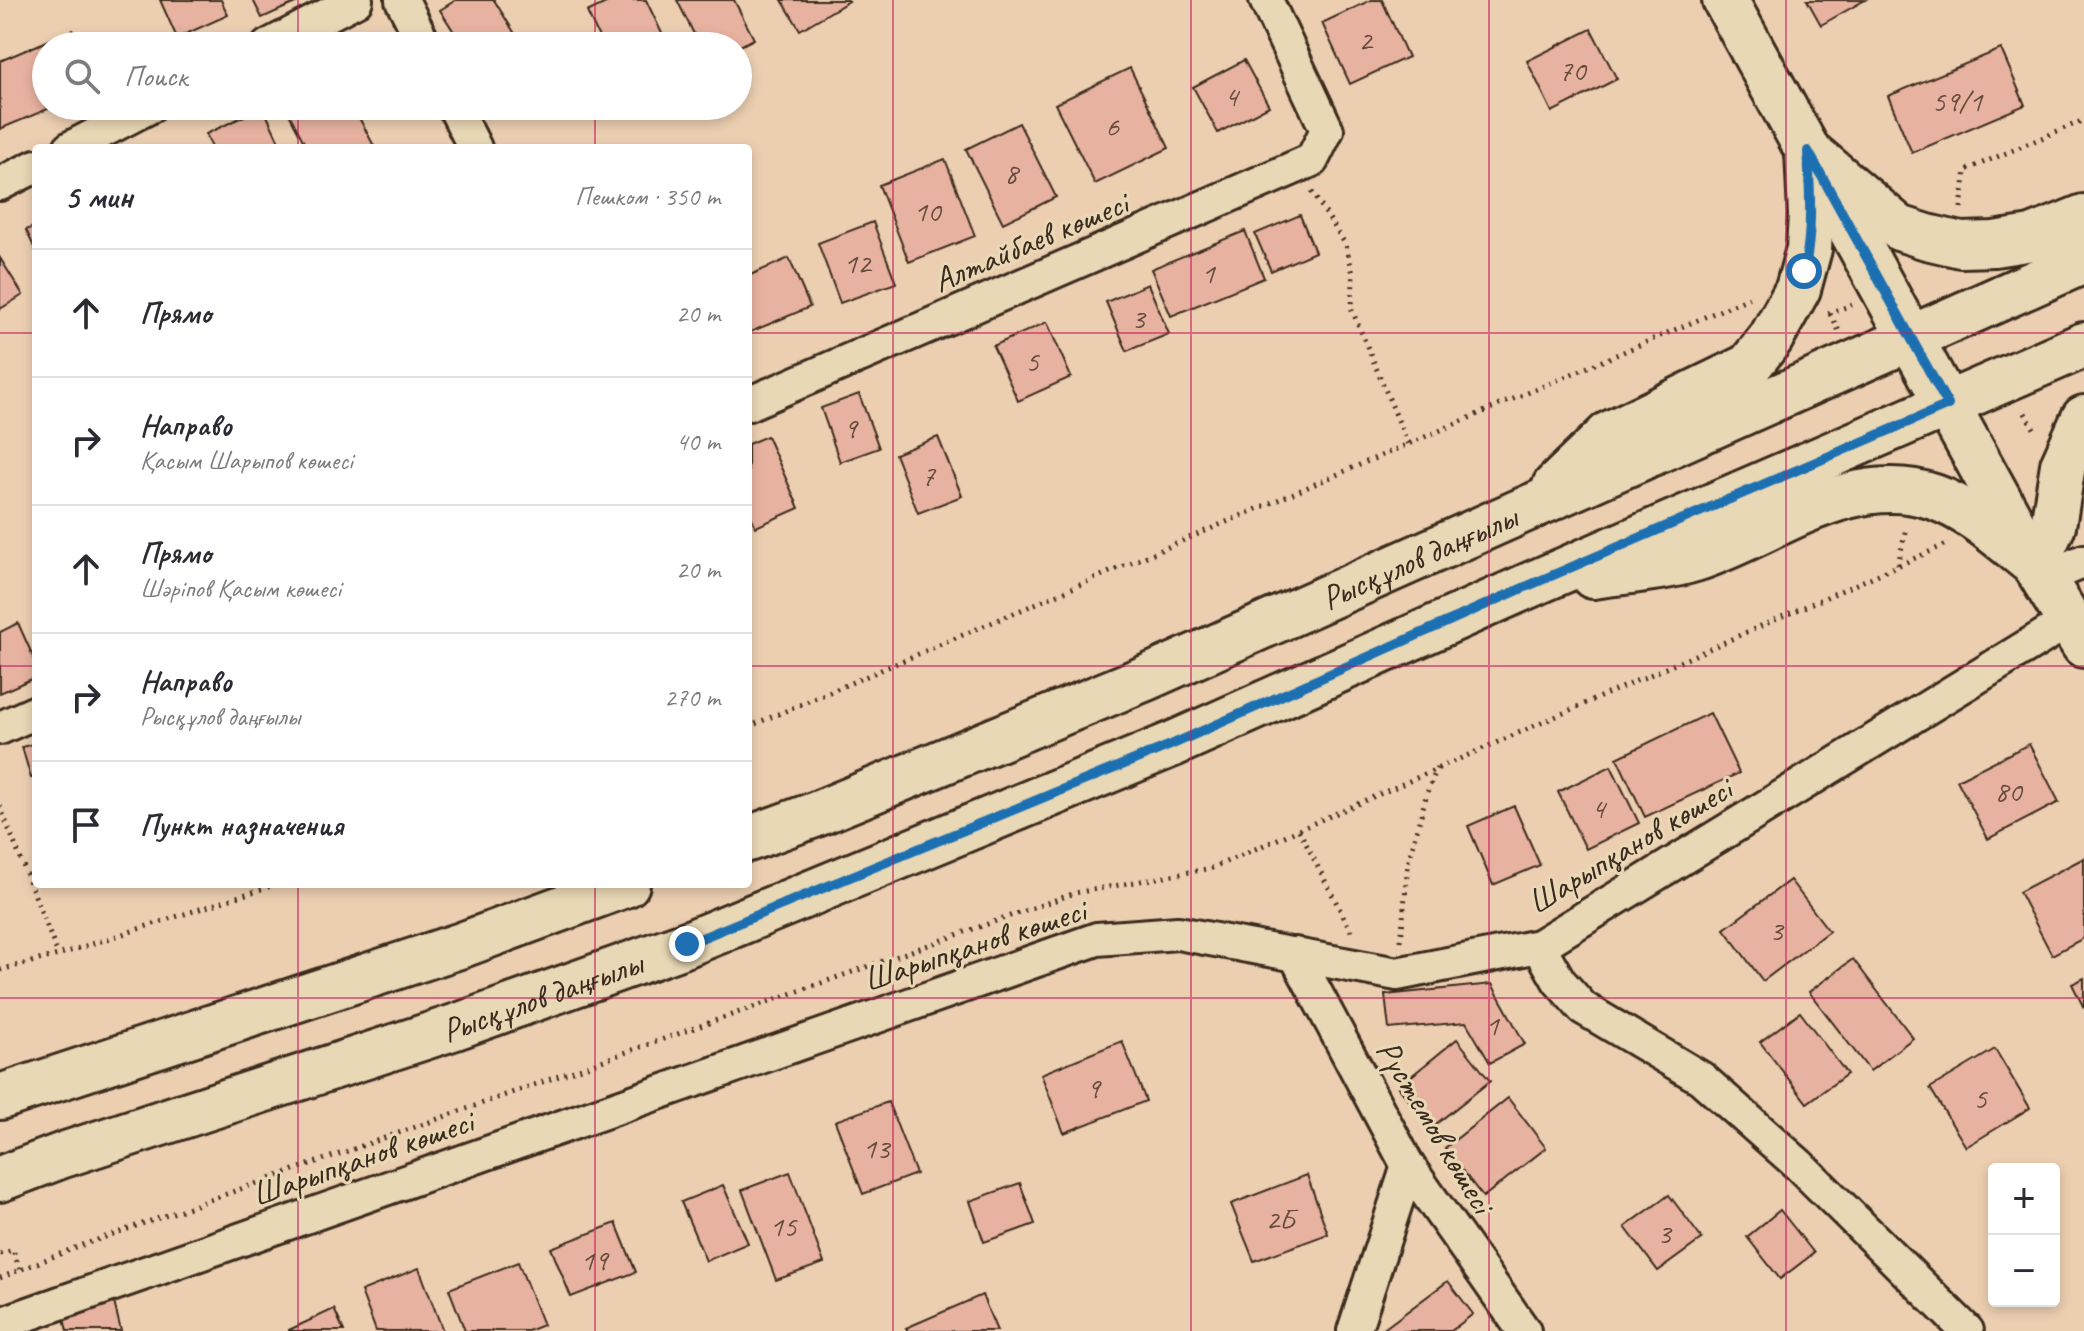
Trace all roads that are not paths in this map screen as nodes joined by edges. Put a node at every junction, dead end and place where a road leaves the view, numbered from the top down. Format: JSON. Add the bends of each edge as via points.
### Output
{"nodes":[{"id":1,"x":356,"y":0,"type":"edge"},
{"id":2,"x":402,"y":0,"type":"edge"},
{"id":3,"x":1266,"y":0,"type":"edge"},
{"id":4,"x":1725,"y":0,"type":"edge"},
{"id":5,"x":295,"y":32,"type":"edge"},
{"id":6,"x":418,"y":32,"type":"edge"},
{"id":7,"x":124,"y":120,"type":"edge"},
{"id":8,"x":461,"y":120,"type":"edge"},
{"id":9,"x":78,"y":144,"type":"edge"},
{"id":10,"x":473,"y":144,"type":"edge"},
{"id":11,"x":1808,"y":151,"type":"junction"},
{"id":12,"x":32,"y":168,"type":"edge"},
{"id":13,"x":0,"y":184,"type":"edge"},
{"id":14,"x":2084,"y":217,"type":"edge"},
{"id":15,"x":2084,"y":261,"type":"edge"},
{"id":16,"x":1911,"y":338,"type":"junction"},
{"id":17,"x":2084,"y":345,"type":"edge"},
{"id":18,"x":752,"y":402,"type":"edge"},
{"id":19,"x":1948,"y":405,"type":"junction"},
{"id":20,"x":2084,"y":418,"type":"edge"},
{"id":21,"x":1529,"y":510,"type":"junction"},
{"id":22,"x":2084,"y":561,"type":"edge"},
{"id":23,"x":2040,"y":571,"type":"junction"},
{"id":24,"x":1523,"y":588,"type":"junction"},
{"id":25,"x":2077,"y":633,"type":"edge"},
{"id":26,"x":32,"y":714,"type":"edge"},
{"id":27,"x":0,"y":728,"type":"edge"},
{"id":28,"x":752,"y":838,"type":"edge"},
{"id":29,"x":616,"y":888,"type":"edge"},
{"id":30,"x":1539,"y":946,"type":"junction"},
{"id":31,"x":1295,"y":954,"type":"junction"},
{"id":32,"x":0,"y":1097,"type":"edge"},
{"id":33,"x":1408,"y":1166,"type":"junction"},
{"id":34,"x":0,"y":1179,"type":"edge"},
{"id":35,"x":0,"y":1324,"type":"edge"},
{"id":36,"x":1354,"y":1331,"type":"edge"},
{"id":37,"x":1524,"y":1331,"type":"edge"},
{"id":38,"x":1967,"y":1331,"type":"edge"}],
"edges":[{"from":1,"to":5,"type":"street"},
{"from":2,"to":6,"type":"street"},
{"from":3,"to":18,"type":"street","name":"Алтайбаев көшесі","via":[[1327,130],[1312,160]]},
{"from":4,"to":11,"type":"main road"},
{"from":7,"to":9,"type":"street"},
{"from":8,"to":10,"type":"street"},
{"from":11,"to":14,"type":"main road","via":[[1899,228],[1927,237],[1961,245],[1994,244],[2032,238]]},
{"from":11,"to":16,"type":"main road"},
{"from":11,"to":21,"type":"main road","via":[[1809,249],[1798,289],[1771,338],[1749,366],[1609,434]]},
{"from":12,"to":13,"type":"street"},
{"from":15,"to":16,"type":"main road","name":"Рысқұлов даңғылы"},
{"from":16,"to":19,"type":"main road"},
{"from":16,"to":21,"type":"main road","name":"Рысқұлов даңғылы"},
{"from":17,"to":19,"type":"main road","name":"Рысқұлов даңғылы"},
{"from":19,"to":23,"type":"main road"},
{"from":19,"to":24,"type":"main road","name":"Рысқұлов даңғылы"},
{"from":20,"to":23,"type":"main road","via":[[2063,465]]},
{"from":21,"to":28,"type":"main road","name":"Рысқұлов даңғылы","via":[[1146,678]]},
{"from":22,"to":23,"type":"street"},
{"from":23,"to":24,"type":"main road","via":[[1963,511],[1933,496],[1894,490],[1855,494],[1817,507],[1695,559]]},
{"from":23,"to":25,"type":"main road"},
{"from":24,"to":34,"type":"main road","name":"Рысқұлов даңғылы","via":[[1173,744],[687,944]]},
{"from":25,"to":30,"type":"street","name":"Шарыпқанов көшесі"},
{"from":26,"to":27,"type":"street"},
{"from":29,"to":32,"type":"main road","via":[[462,945]]},
{"from":30,"to":31,"type":"street","name":"Шарыпқанов көшесі","via":[[1384,972]]},
{"from":30,"to":38,"type":"street","via":[[1583,1008],[1701,1078],[1799,1165]]},
{"from":31,"to":33,"type":"street","name":"Рүстемов көшесі"},
{"from":31,"to":35,"type":"street","name":"Шарыпқанов көшесі","via":[[1178,933],[1097,939]]},
{"from":33,"to":36,"type":"street"},
{"from":33,"to":37,"type":"street","name":"Рүстемов көшесі"}]}
